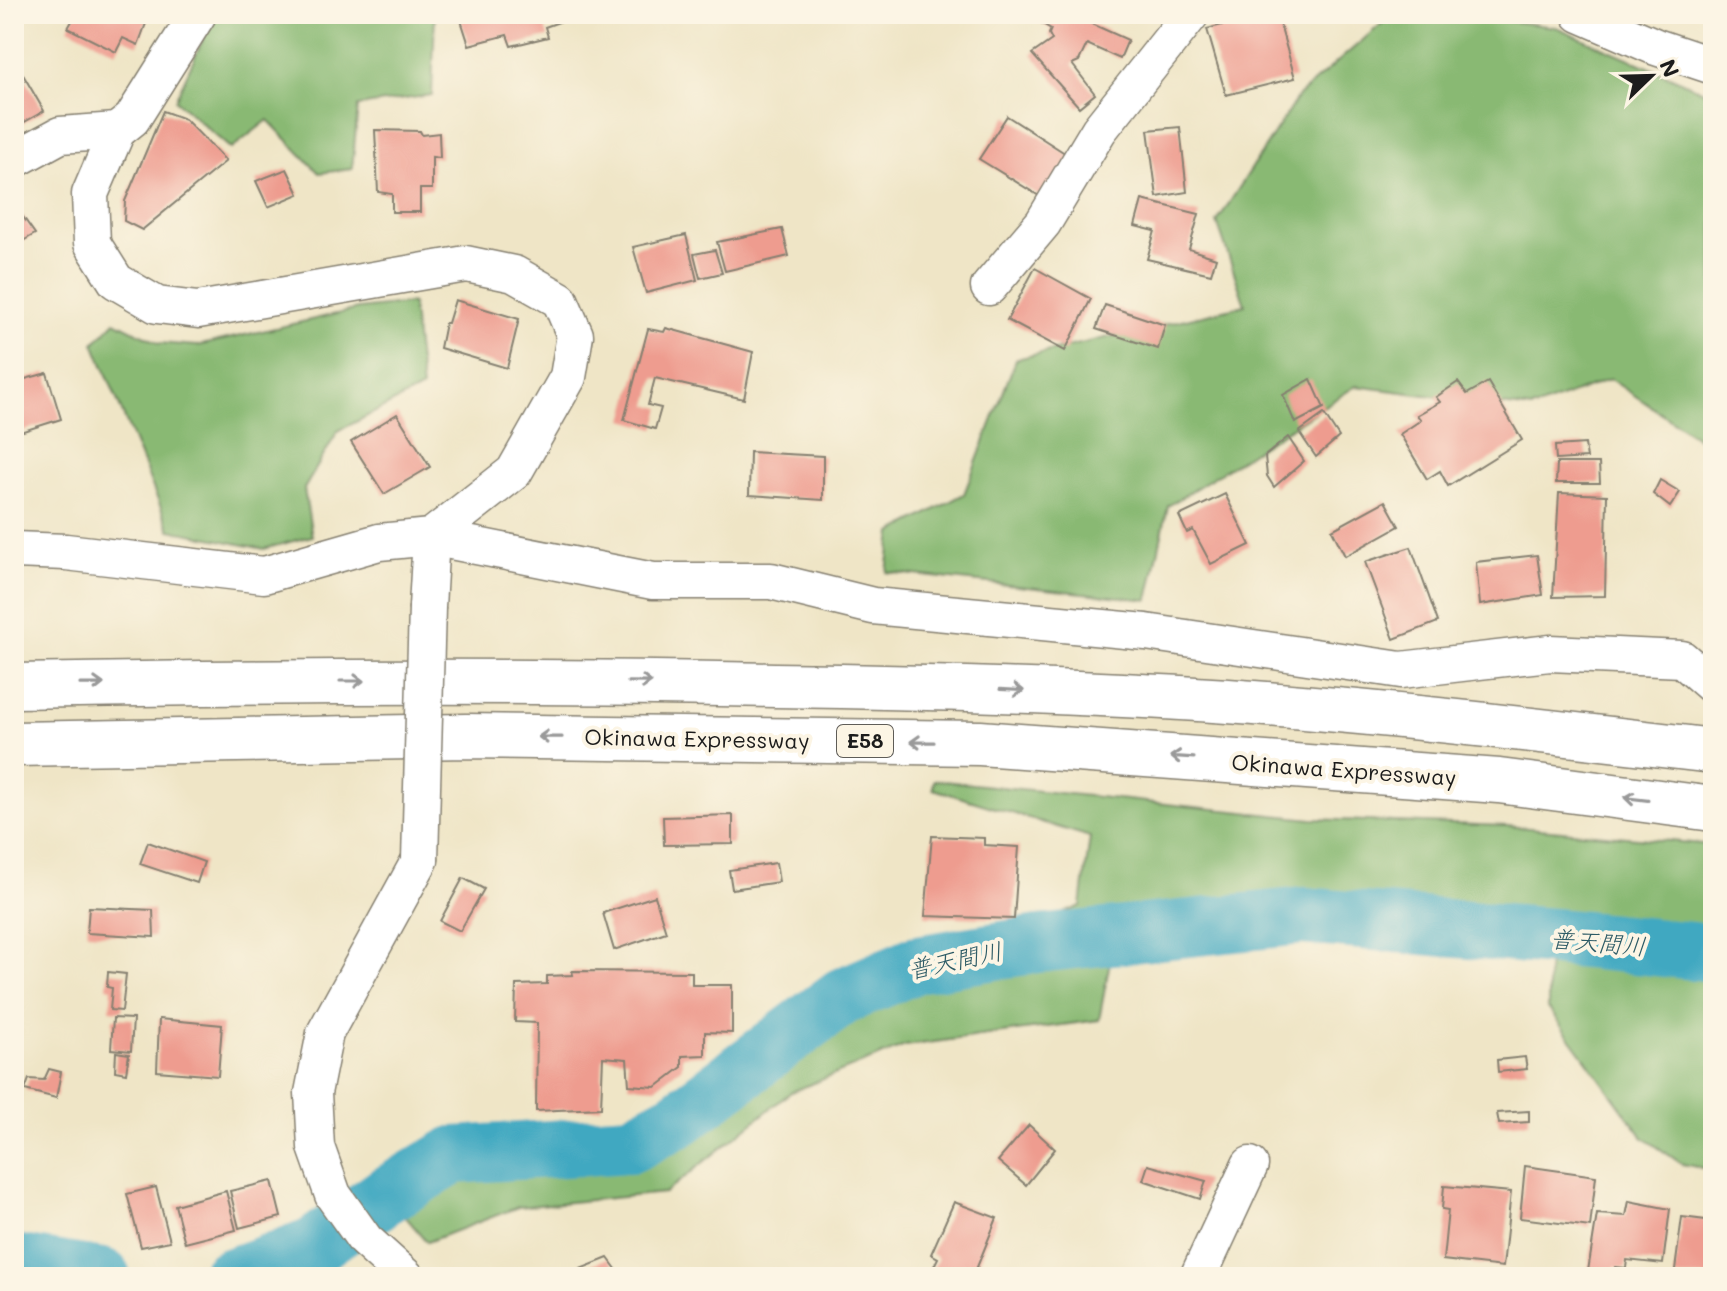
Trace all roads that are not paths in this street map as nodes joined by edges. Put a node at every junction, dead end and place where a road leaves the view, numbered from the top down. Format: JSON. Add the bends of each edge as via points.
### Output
{"nodes":[{"id":1,"x":198,"y":14,"type":"edge"},
{"id":2,"x":1191,"y":14,"type":"edge"},
{"id":3,"x":1580,"y":14,"type":"edge"},
{"id":4,"x":1713,"y":66,"type":"edge"},
{"id":5,"x":117,"y":131,"type":"junction"},
{"id":6,"x":14,"y":160,"type":"edge"},
{"id":7,"x":989,"y":287,"type":"dead end"},
{"id":8,"x":431,"y":537,"type":"junction"},
{"id":9,"x":14,"y":550,"type":"edge"},
{"id":10,"x":14,"y":686,"type":"edge"},
{"id":11,"x":1713,"y":686,"type":"edge"},
{"id":12,"x":14,"y":744,"type":"edge"},
{"id":13,"x":1713,"y":751,"type":"edge"},
{"id":14,"x":1713,"y":809,"type":"edge"},
{"id":15,"x":1250,"y":1165,"type":"dead end"},
{"id":16,"x":406,"y":1277,"type":"edge"},
{"id":17,"x":1198,"y":1277,"type":"edge"}],
"edges":[{"from":1,"to":5,"type":"street","via":[[132,119]]},
{"from":2,"to":7,"type":"street","via":[[1099,130],[1043,223]]},
{"from":3,"to":4,"type":"street"},
{"from":5,"to":6,"type":"street","via":[[60,135]]},
{"from":5,"to":8,"type":"street","via":[[90,194],[92,243],[116,281],[157,305],[198,310],[466,264],[514,274],[560,300],[575,335],[568,377],[514,472]]},
{"from":8,"to":9,"type":"street","via":[[379,542],[264,575]]},
{"from":8,"to":11,"type":"street","via":[[653,581],[771,581],[873,606],[1146,632],[1401,670],[1550,653],[1682,659]]},
{"from":8,"to":16,"type":"street","bridge":true,"via":[[420,860],[325,1033],[313,1093],[316,1147],[333,1195],[365,1240]]},
{"from":10,"to":13,"type":"highway","one_way":true,"via":[[592,681],[983,688],[1228,701]]},
{"from":14,"to":12,"type":"highway","name":"Okinawa Expressway","number":"E58","one_way":true,"via":[[1499,781],[980,743],[466,736]]},
{"from":15,"to":17,"type":"street"}]}
